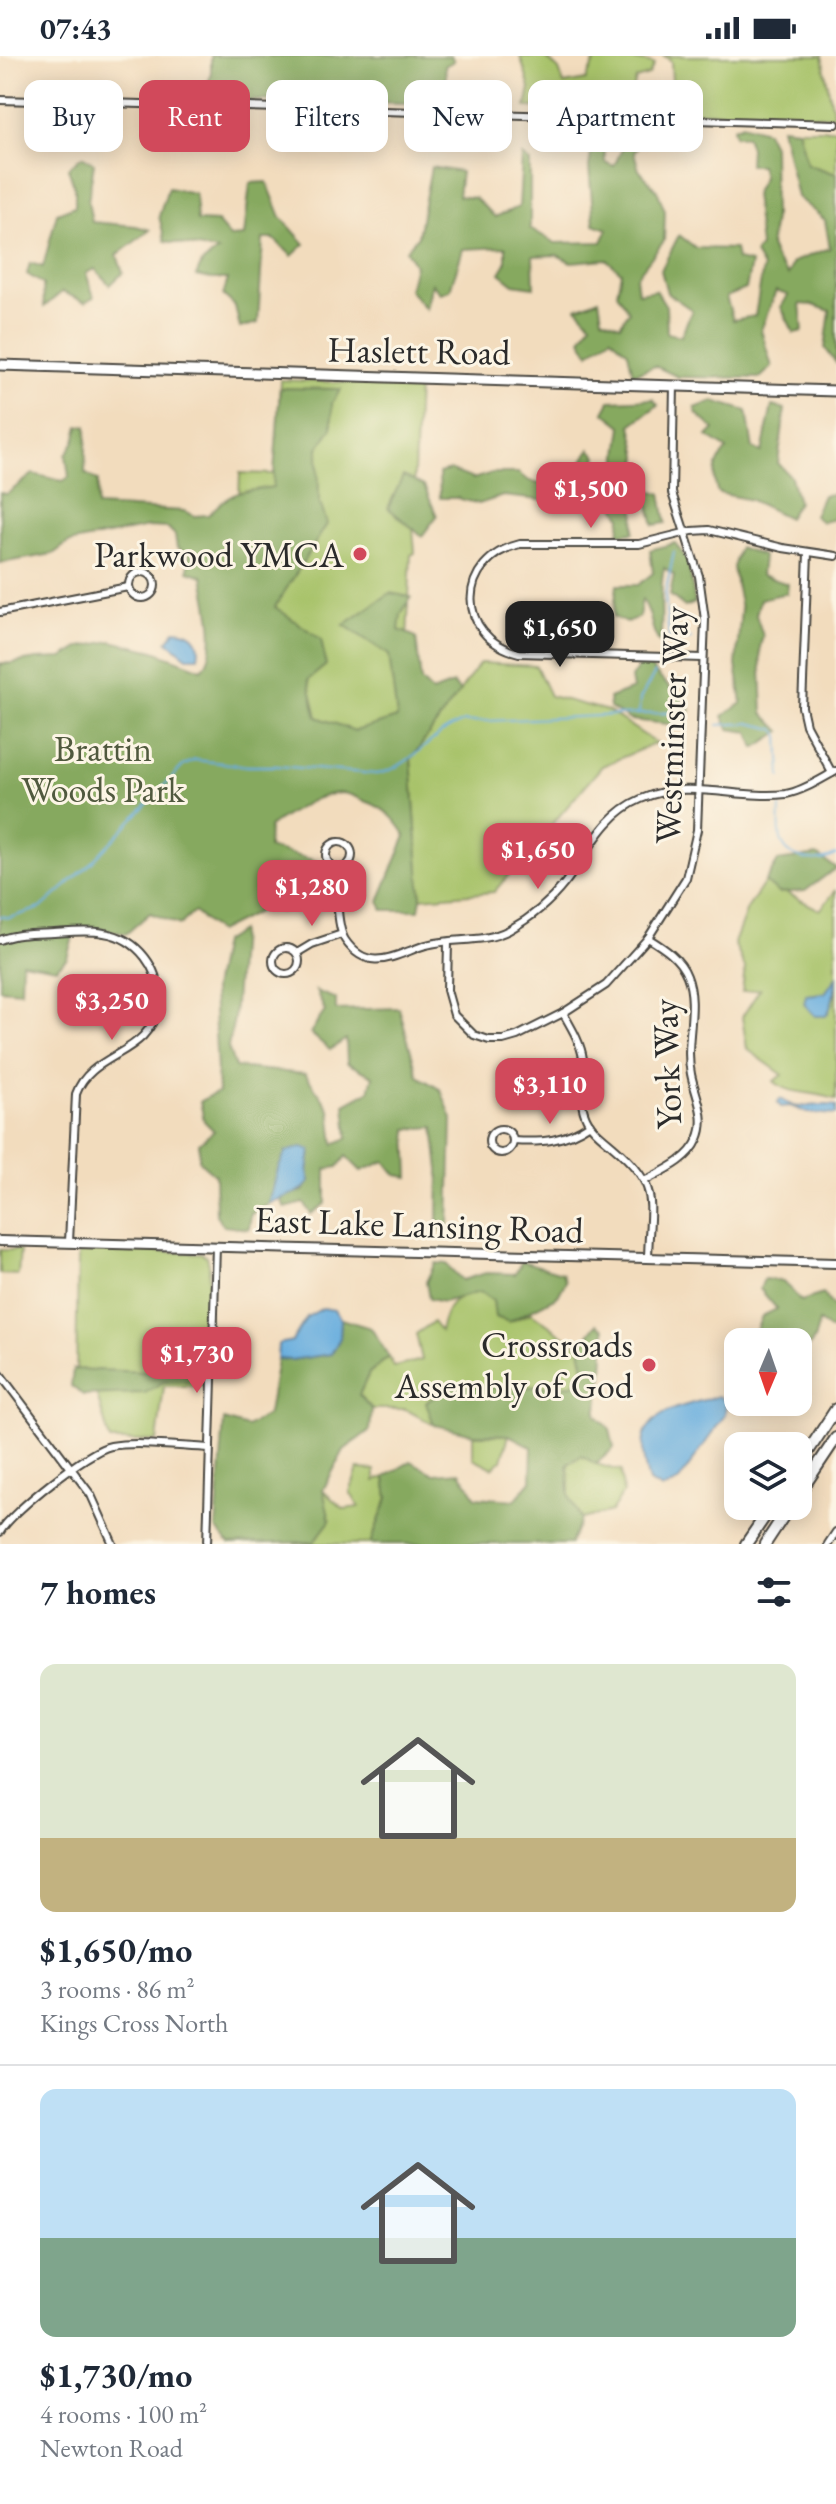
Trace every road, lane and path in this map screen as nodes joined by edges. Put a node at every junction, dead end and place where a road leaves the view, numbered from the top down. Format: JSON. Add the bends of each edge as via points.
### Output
{"nodes":[{"id":1,"x":0,"y":100,"type":"edge"},
{"id":2,"x":836,"y":124,"type":"edge"},
{"id":3,"x":0,"y":365,"type":"edge"},
{"id":4,"x":674,"y":385,"type":"junction"},
{"id":5,"x":836,"y":391,"type":"edge"},
{"id":6,"x":684,"y":533,"type":"junction"},
{"id":7,"x":808,"y":553,"type":"junction"},
{"id":8,"x":836,"y":556,"type":"edge"},
{"id":9,"x":128,"y":587,"type":"junction"},
{"id":10,"x":0,"y":612,"type":"edge"},
{"id":11,"x":703,"y":658,"type":"junction"},
{"id":12,"x":834,"y":772,"type":"edge"},
{"id":13,"x":699,"y":791,"type":"junction"},
{"id":14,"x":339,"y":868,"type":"junction"},
{"id":15,"x":342,"y":934,"type":"junction"},
{"id":16,"x":648,"y":938,"type":"junction"},
{"id":17,"x":0,"y":940,"type":"edge"},
{"id":18,"x":448,"y":942,"type":"junction"},
{"id":19,"x":297,"y":953,"type":"junction"},
{"id":20,"x":563,"y":1013,"type":"junction"},
{"id":21,"x":590,"y":1124,"type":"junction"},
{"id":22,"x":513,"y":1141,"type":"junction"},
{"id":23,"x":646,"y":1180,"type":"junction"},
{"id":24,"x":0,"y":1241,"type":"edge"},
{"id":25,"x":69,"y":1242,"type":"junction"},
{"id":26,"x":216,"y":1246,"type":"junction"},
{"id":27,"x":648,"y":1259,"type":"junction"},
{"id":28,"x":836,"y":1263,"type":"edge"},
{"id":29,"x":0,"y":1374,"type":"edge"},
{"id":30,"x":836,"y":1409,"type":"edge"},
{"id":31,"x":825,"y":1426,"type":"junction"},
{"id":32,"x":836,"y":1439,"type":"edge"},
{"id":33,"x":812,"y":1446,"type":"edge"},
{"id":34,"x":210,"y":1448,"type":"junction"},
{"id":35,"x":72,"y":1469,"type":"junction"},
{"id":36,"x":812,"y":1474,"type":"edge"},
{"id":37,"x":762,"y":1520,"type":"edge"},
{"id":38,"x":781,"y":1520,"type":"edge"},
{"id":39,"x":0,"y":1532,"type":"edge"},
{"id":40,"x":836,"y":1532,"type":"edge"},
{"id":41,"x":113,"y":1544,"type":"edge"},
{"id":42,"x":207,"y":1544,"type":"edge"},
{"id":43,"x":746,"y":1544,"type":"edge"},
{"id":44,"x":765,"y":1544,"type":"edge"},
{"id":45,"x":828,"y":1544,"type":"edge"}],
"edges":[{"from":1,"to":2,"type":"street"},
{"from":3,"to":4,"type":"main road","name":"Haslett Road"},
{"from":4,"to":5,"type":"main road","name":"Haslett Road"},
{"from":4,"to":6,"type":"street","name":"Westminster Way","via":[[672,493]]},
{"from":6,"to":7,"type":"street","via":[[726,532]]},
{"from":6,"to":11,"type":"street","name":"Westminster Way","via":[[702,592]]},
{"from":6,"to":11,"type":"street","via":[[639,544],[509,546],[479,570],[471,598],[482,631],[498,646],[519,653]]},
{"from":7,"to":8,"type":"street"},
{"from":7,"to":12,"type":"street","via":[[802,707],[806,725]]},
{"from":9,"to":9,"type":"street","via":[[141,599],[153,593],[155,585],[140,571]]},
{"from":9,"to":10,"type":"street"},
{"from":11,"to":13,"type":"street","name":"Westminster Way"},
{"from":12,"to":13,"type":"street","via":[[788,793]]},
{"from":13,"to":16,"type":"street","name":"Westminster Way","via":[[690,868]]},
{"from":13,"to":18,"type":"street","via":[[659,792],[627,806],[604,826],[542,908],[495,936]]},
{"from":14,"to":14,"type":"street","via":[[352,854],[341,843],[326,854]]},
{"from":14,"to":15,"type":"street"},
{"from":15,"to":18,"type":"street","via":[[356,952],[377,960]]},
{"from":15,"to":19,"type":"street"},
{"from":16,"to":20,"type":"street","name":"Westminster Way","via":[[606,985]]},
{"from":16,"to":23,"type":"street","name":"York Way","via":[[671,954],[688,979],[689,1062],[702,1122],[687,1155]]},
{"from":17,"to":25,"type":"street","via":[[106,933],[135,946],[156,979],[158,1001],[149,1029],[134,1046],[88,1074],[76,1094]]},
{"from":18,"to":20,"type":"street","name":"Westminster Way","via":[[449,1003],[474,1035],[503,1040]]},
{"from":19,"to":19,"type":"street","via":[[278,950],[275,969],[292,973],[300,962]]},
{"from":20,"to":21,"type":"street","via":[[581,1051],[583,1105]]},
{"from":21,"to":22,"type":"street","via":[[556,1141]]},
{"from":21,"to":23,"type":"street"},
{"from":22,"to":22,"type":"street","via":[[501,1129],[489,1142],[504,1153]]},
{"from":23,"to":27,"type":"street"},
{"from":24,"to":25,"type":"street","name":"East Lake Lansing Road"},
{"from":25,"to":26,"type":"street","name":"East Lake Lansing Road"},
{"from":26,"to":27,"type":"street","name":"East Lake Lansing Road"},
{"from":26,"to":34,"type":"street"},
{"from":27,"to":28,"type":"street","name":"East Lake Lansing Road"},
{"from":29,"to":35,"type":"street"},
{"from":30,"to":31,"type":"main road"},
{"from":31,"to":32,"type":"main road","via":[[829,1437]]},
{"from":31,"to":33,"type":"main road"},
{"from":32,"to":36,"type":"main road"},
{"from":34,"to":35,"type":"street","via":[[112,1446]]},
{"from":34,"to":42,"type":"street"},
{"from":35,"to":39,"type":"street","via":[[11,1516]]},
{"from":35,"to":41,"type":"street","via":[[91,1495]]},
{"from":37,"to":43,"type":"main road"},
{"from":38,"to":44,"type":"main road"},
{"from":40,"to":45,"type":"street"}]}
